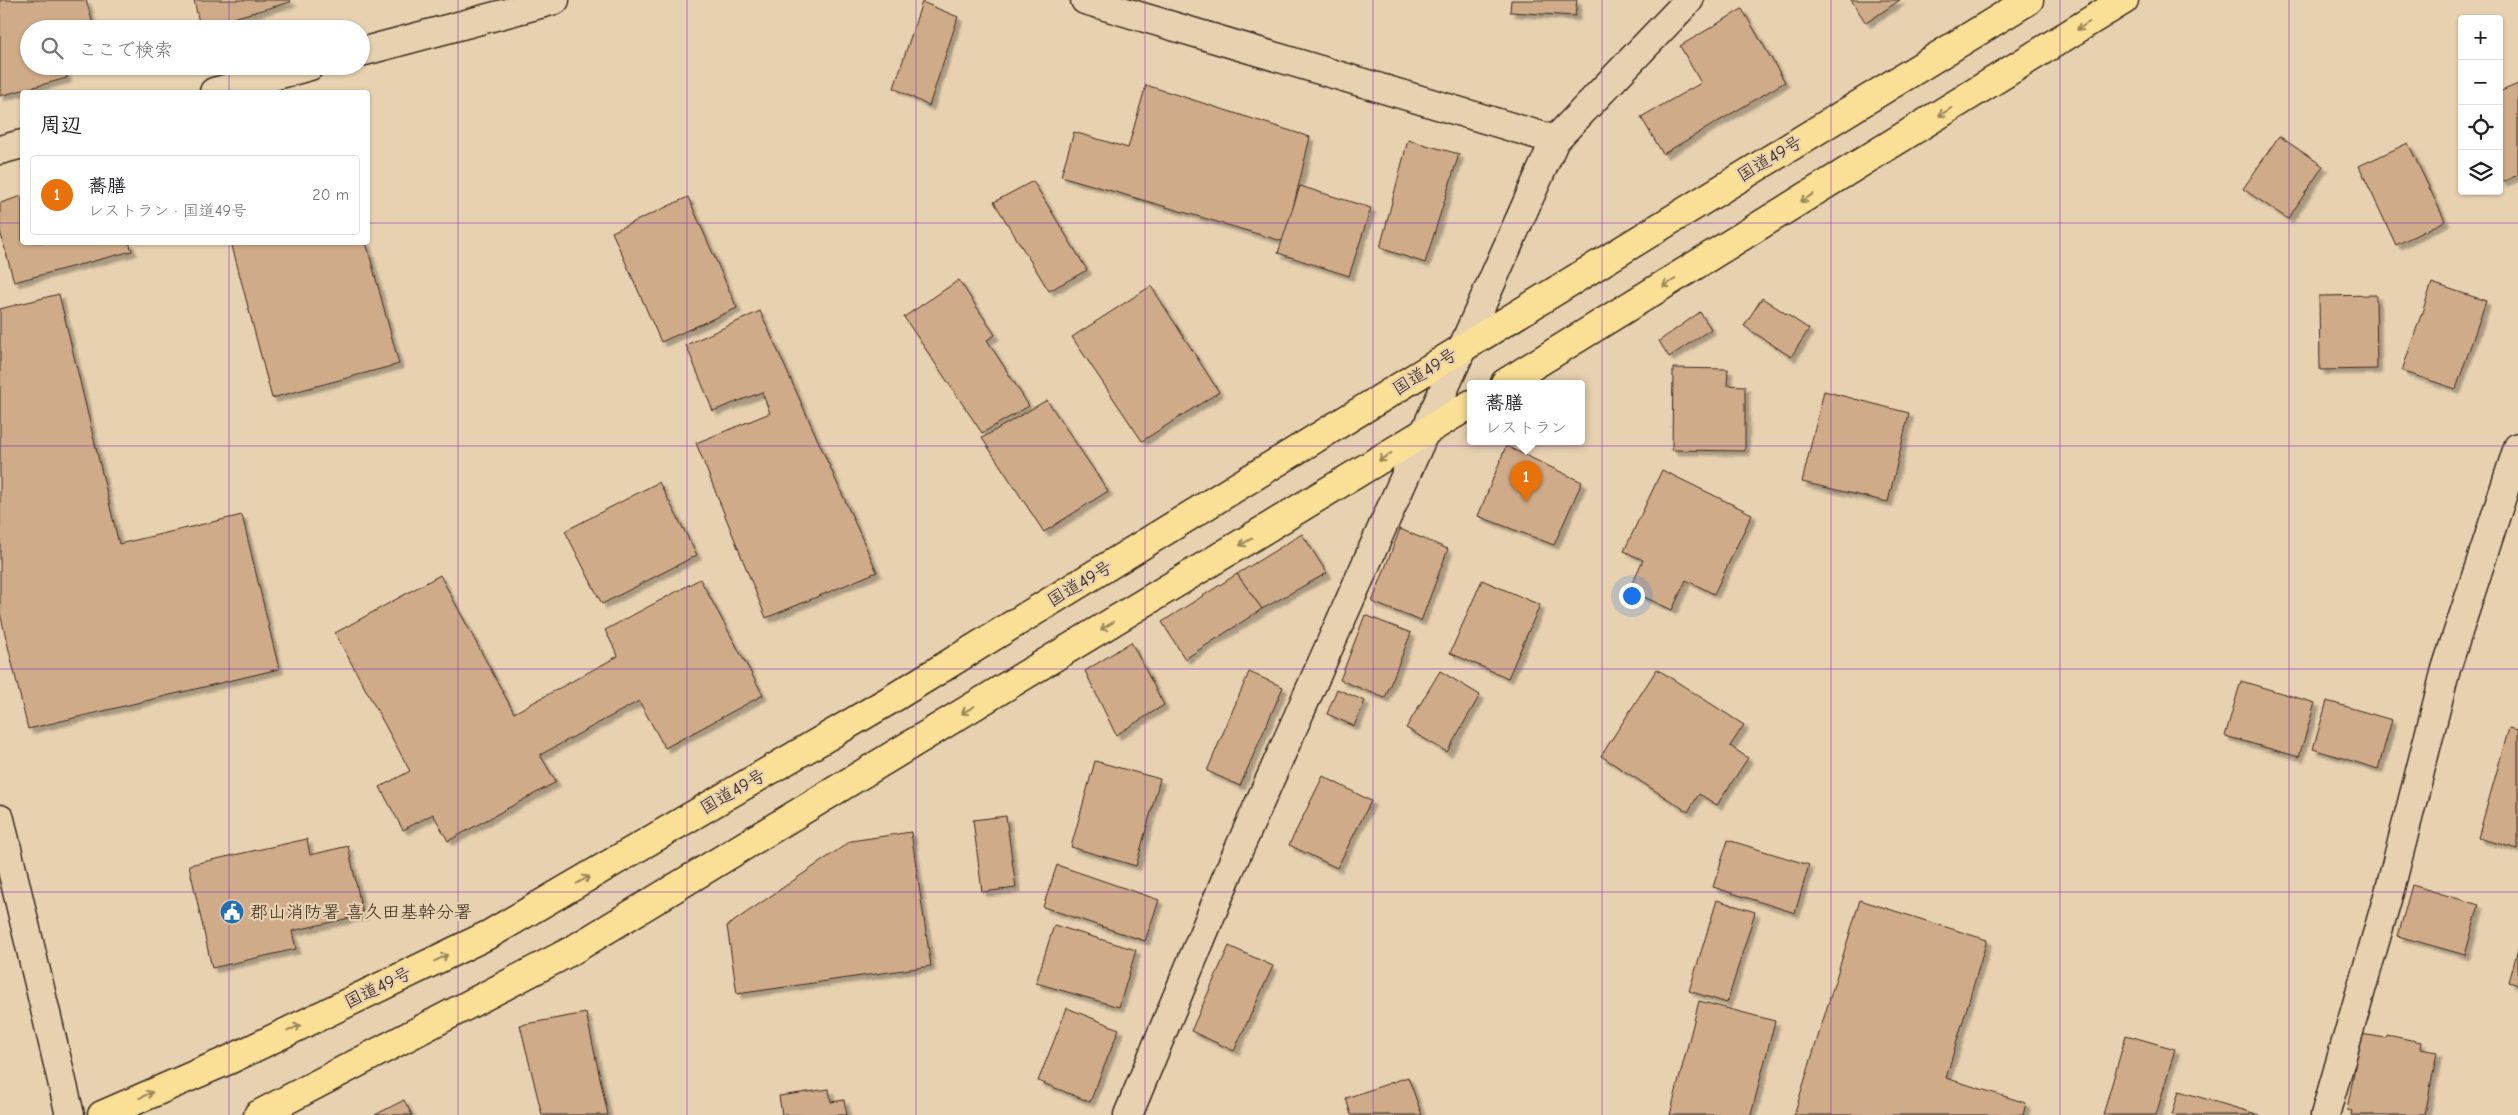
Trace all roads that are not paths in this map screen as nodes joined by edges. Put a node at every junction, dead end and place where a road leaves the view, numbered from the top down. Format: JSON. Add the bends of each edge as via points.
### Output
{"nodes":[{"id":1,"x":555,"y":0,"type":"edge"},
{"id":2,"x":1085,"y":0,"type":"edge"},
{"id":3,"x":1689,"y":0,"type":"edge"},
{"id":4,"x":2029,"y":0,"type":"edge"},
{"id":5,"x":2124,"y":0,"type":"edge"},
{"id":6,"x":370,"y":50,"type":"edge"},
{"id":7,"x":277,"y":75,"type":"edge"},
{"id":8,"x":221,"y":90,"type":"edge"},
{"id":9,"x":1555,"y":140,"type":"junction"},
{"id":10,"x":20,"y":145,"type":"edge"},
{"id":11,"x":0,"y":150,"type":"edge"},
{"id":12,"x":1462,"y":349,"type":"junction"},
{"id":13,"x":1510,"y":380,"type":"edge"},
{"id":14,"x":1467,"y":406,"type":"edge"},
{"id":15,"x":1423,"y":433,"type":"junction"},
{"id":16,"x":2518,"y":447,"type":"edge"},
{"id":17,"x":0,"y":819,"type":"edge"},
{"id":18,"x":70,"y":1115,"type":"edge"},
{"id":19,"x":102,"y":1115,"type":"edge"},
{"id":20,"x":258,"y":1115,"type":"edge"},
{"id":21,"x":1128,"y":1115,"type":"edge"},
{"id":22,"x":2325,"y":1115,"type":"edge"}],
"edges":[{"from":1,"to":6,"type":"street"},
{"from":2,"to":9,"type":"street"},
{"from":3,"to":9,"type":"street"},
{"from":4,"to":12,"type":"highway","name":"国道49号"},
{"from":5,"to":13,"type":"highway","one_way":true},
{"from":7,"to":8,"type":"street"},
{"from":9,"to":12,"type":"street"},
{"from":10,"to":11,"type":"street"},
{"from":12,"to":15,"type":"street"},
{"from":19,"to":12,"type":"highway","name":"国道49号","one_way":true,"via":[[230,1059],[490,934],[890,700]]},
{"from":14,"to":15,"type":"highway"},
{"from":15,"to":20,"type":"highway","one_way":true,"via":[[571,951]]},
{"from":15,"to":21,"type":"street","via":[[1230,869]]},
{"from":16,"to":22,"type":"street","via":[[2446,669],[2390,888]]},
{"from":17,"to":18,"type":"street"}]}
